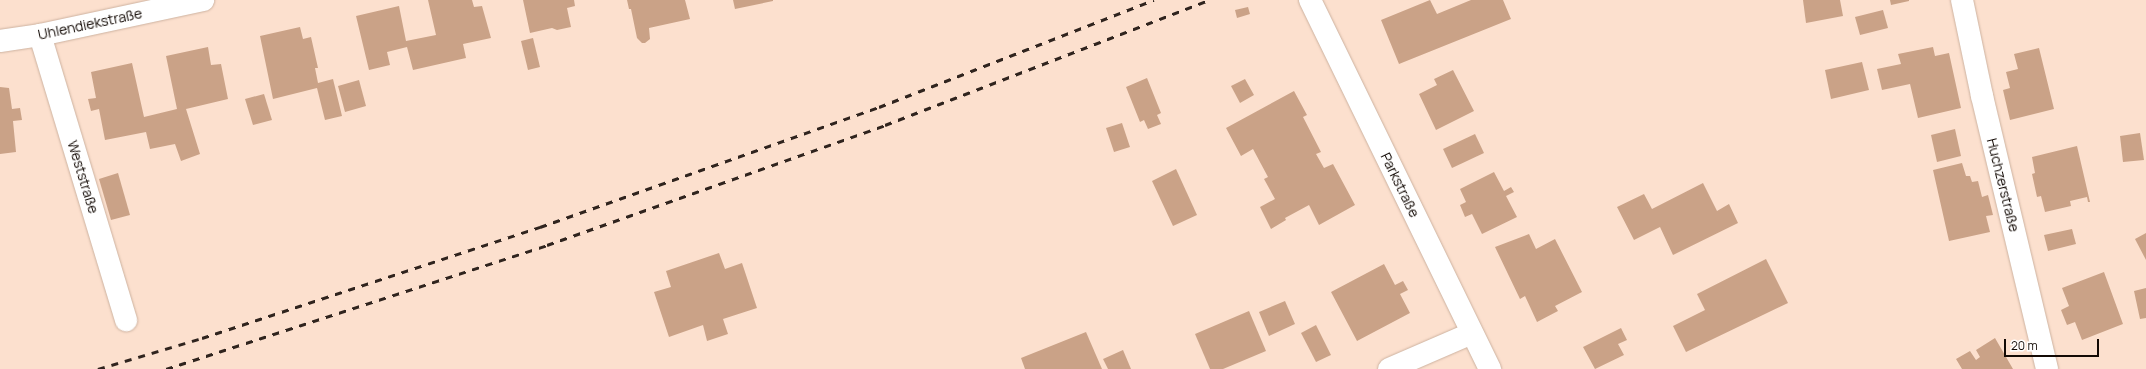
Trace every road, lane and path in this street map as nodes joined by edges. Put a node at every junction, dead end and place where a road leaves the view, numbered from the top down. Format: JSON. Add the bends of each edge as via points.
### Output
{"nodes":[{"id":1,"x":203,"y":0,"type":"edge"},
{"id":2,"x":1310,"y":0,"type":"edge"},
{"id":3,"x":1962,"y":0,"type":"edge"},
{"id":4,"x":40,"y":35,"type":"junction"},
{"id":5,"x":0,"y":41,"type":"edge"},
{"id":6,"x":126,"y":320,"type":"dead end"},
{"id":7,"x":1472,"y":333,"type":"junction"},
{"id":8,"x":1389,"y":369,"type":"edge"},
{"id":9,"x":1490,"y":369,"type":"edge"},
{"id":10,"x":2048,"y":369,"type":"edge"}],
"edges":[{"from":1,"to":4,"type":"street","name":"Uhlendiekstraße"},
{"from":2,"to":7,"type":"street","name":"Parkstraße"},
{"from":3,"to":10,"type":"street","name":"Huchzerstraße","via":[[1982,96]]},
{"from":4,"to":5,"type":"street","name":"Uhlendiekstraße"},
{"from":4,"to":6,"type":"street","name":"Weststraße"},
{"from":7,"to":8,"type":"street"},
{"from":7,"to":9,"type":"street","name":"Parkstraße"}]}
